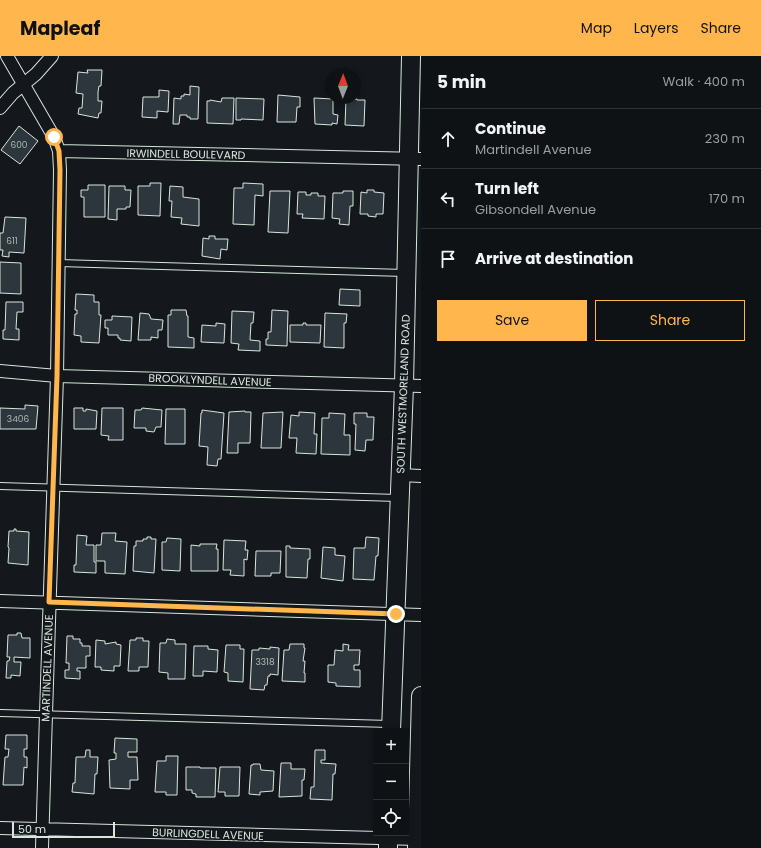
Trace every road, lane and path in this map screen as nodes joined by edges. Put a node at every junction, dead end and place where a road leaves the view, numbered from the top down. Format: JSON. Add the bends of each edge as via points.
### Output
{"nodes":[{"id":1,"x":7,"y":56,"type":"edge"},
{"id":2,"x":52,"y":56,"type":"edge"},
{"id":3,"x":411,"y":56,"type":"edge"},
{"id":4,"x":23,"y":84,"type":"junction"},
{"id":5,"x":0,"y":108,"type":"edge"},
{"id":6,"x":59,"y":151,"type":"junction"},
{"id":7,"x":415,"y":158,"type":"edge"},
{"id":8,"x":59,"y":263,"type":"junction"},
{"id":9,"x":406,"y":273,"type":"junction"},
{"id":10,"x":0,"y":371,"type":"edge"},
{"id":11,"x":57,"y":376,"type":"junction"},
{"id":12,"x":412,"y":386,"type":"edge"},
{"id":13,"x":401,"y":475,"type":"junction"},
{"id":14,"x":421,"y":476,"type":"edge"},
{"id":15,"x":0,"y":486,"type":"edge"},
{"id":16,"x":53,"y":487,"type":"junction"},
{"id":17,"x":400,"y":498,"type":"junction"},
{"id":18,"x":0,"y":601,"type":"edge"},
{"id":19,"x":49,"y":602,"type":"junction"},
{"id":20,"x":396,"y":614,"type":"junction"},
{"id":21,"x":421,"y":615,"type":"edge"},
{"id":22,"x":421,"y":696,"type":"edge"},
{"id":23,"x":0,"y":713,"type":"edge"},
{"id":24,"x":46,"y":714,"type":"junction"},
{"id":25,"x":392,"y":727,"type":"edge"},
{"id":26,"x":0,"y":828,"type":"edge"},
{"id":27,"x":43,"y":829,"type":"junction"},
{"id":28,"x":388,"y":840,"type":"edge"},
{"id":29,"x":417,"y":844,"type":"edge"},
{"id":30,"x":42,"y":848,"type":"edge"}],
"edges":[{"from":1,"to":4,"type":"street"},
{"from":2,"to":4,"type":"street"},
{"from":3,"to":7,"type":"main road","name":"SOUTH WESTMORELAND ROAD"},
{"from":4,"to":5,"type":"street"},
{"from":4,"to":6,"type":"street","via":[[54,137]]},
{"from":6,"to":7,"type":"street","name":"IRWINDELL BOULEVARD"},
{"from":6,"to":8,"type":"street","name":"MARTINDELL AVENUE"},
{"from":7,"to":9,"type":"main road","name":"SOUTH WESTMORELAND ROAD"},
{"from":8,"to":9,"type":"lane"},
{"from":8,"to":11,"type":"street","name":"MARTINDELL AVENUE"},
{"from":9,"to":12,"type":"main road","name":"SOUTH WESTMORELAND ROAD"},
{"from":10,"to":11,"type":"street","name":"BROOKLYNDELL AVENUE"},
{"from":11,"to":12,"type":"street","name":"BROOKLYNDELL AVENUE"},
{"from":11,"to":16,"type":"street","name":"MARTINDELL AVENUE"},
{"from":12,"to":13,"type":"main road","name":"SOUTH WESTMORELAND ROAD"},
{"from":13,"to":14,"type":"street"},
{"from":13,"to":17,"type":"main road","name":"SOUTH WESTMORELAND ROAD"},
{"from":15,"to":16,"type":"lane"},
{"from":16,"to":17,"type":"lane"},
{"from":16,"to":19,"type":"street","name":"MARTINDELL AVENUE"},
{"from":17,"to":20,"type":"main road","name":"SOUTH WESTMORELAND ROAD"},
{"from":18,"to":19,"type":"street"},
{"from":19,"to":20,"type":"street"},
{"from":19,"to":24,"type":"street","name":"MARTINDELL AVENUE"},
{"from":20,"to":21,"type":"street"},
{"from":20,"to":25,"type":"main road","name":"SOUTH WESTMORELAND ROAD"},
{"from":22,"to":29,"type":"main road"},
{"from":23,"to":24,"type":"lane"},
{"from":24,"to":25,"type":"lane"},
{"from":24,"to":27,"type":"street","name":"MARTINDELL AVENUE"},
{"from":26,"to":27,"type":"street","name":"BURLINGDELL AVENUE"},
{"from":27,"to":28,"type":"street","name":"BURLINGDELL AVENUE"},
{"from":27,"to":30,"type":"street","name":"MARTINDELL AVENUE"},
{"from":28,"to":29,"type":"street","name":"BURLINGDELL AVENUE"}]}
